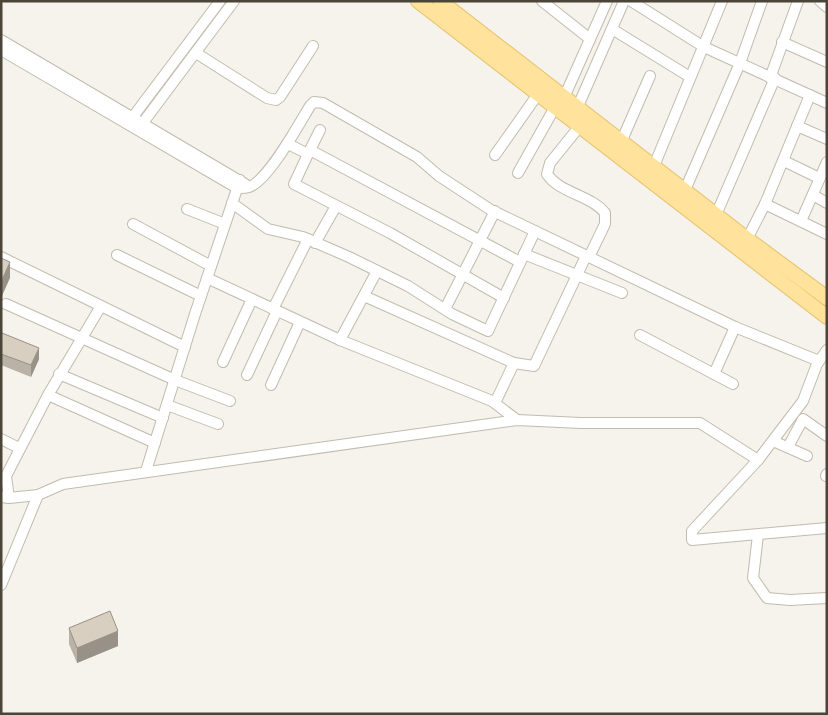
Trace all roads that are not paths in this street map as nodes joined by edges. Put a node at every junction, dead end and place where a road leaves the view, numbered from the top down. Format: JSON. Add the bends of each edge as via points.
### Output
{"nodes":[{"id":1,"x":220,"y":1,"type":"edge"},
{"id":2,"x":234,"y":1,"type":"edge"},
{"id":3,"x":418,"y":1,"type":"edge"},
{"id":4,"x":440,"y":1,"type":"edge"},
{"id":5,"x":542,"y":1,"type":"edge"},
{"id":6,"x":607,"y":1,"type":"edge"},
{"id":7,"x":624,"y":1,"type":"edge"},
{"id":8,"x":631,"y":1,"type":"edge"},
{"id":9,"x":722,"y":1,"type":"edge"},
{"id":10,"x":762,"y":1,"type":"edge"},
{"id":11,"x":798,"y":1,"type":"edge"},
{"id":12,"x":820,"y":1,"type":"edge"},
{"id":13,"x":554,"y":5,"type":"edge"},
{"id":14,"x":827,"y":7,"type":"edge"},
{"id":15,"x":612,"y":29,"type":"junction"},
{"id":16,"x":590,"y":39,"type":"junction"},
{"id":17,"x":1,"y":40,"type":"edge"},
{"id":18,"x":782,"y":42,"type":"junction"},
{"id":19,"x":313,"y":46,"type":"dead end"},
{"id":20,"x":704,"y":47,"type":"junction"},
{"id":21,"x":1,"y":50,"type":"edge"},
{"id":22,"x":196,"y":53,"type":"junction"},
{"id":23,"x":740,"y":62,"type":"junction"},
{"id":24,"x":827,"y":62,"type":"edge"},
{"id":25,"x":650,"y":76,"type":"dead end"},
{"id":26,"x":690,"y":78,"type":"junction"},
{"id":27,"x":773,"y":78,"type":"junction"},
{"id":28,"x":538,"y":94,"type":"junction"},
{"id":29,"x":810,"y":95,"type":"junction"},
{"id":30,"x":827,"y":103,"type":"edge"},
{"id":31,"x":559,"y":105,"type":"junction"},
{"id":32,"x":578,"y":107,"type":"junction"},
{"id":33,"x":129,"y":121,"type":"junction"},
{"id":34,"x":575,"y":124,"type":"junction"},
{"id":35,"x":797,"y":126,"type":"junction"},
{"id":36,"x":140,"y":128,"type":"junction"},
{"id":37,"x":320,"y":130,"type":"dead end"},
{"id":38,"x":827,"y":139,"type":"edge"},
{"id":39,"x":622,"y":140,"type":"junction"},
{"id":40,"x":288,"y":144,"type":"junction"},
{"id":41,"x":309,"y":152,"type":"junction"},
{"id":42,"x":496,"y":155,"type":"dead end"},
{"id":43,"x":784,"y":161,"type":"junction"},
{"id":44,"x":826,"y":165,"type":"edge"},
{"id":45,"x":654,"y":166,"type":"junction"},
{"id":46,"x":518,"y":173,"type":"dead end"},
{"id":47,"x":819,"y":178,"type":"junction"},
{"id":48,"x":239,"y":184,"type":"junction"},
{"id":49,"x":685,"y":190,"type":"junction"},
{"id":50,"x":813,"y":195,"type":"junction"},
{"id":51,"x":232,"y":203,"type":"junction"},
{"id":52,"x":827,"y":203,"type":"edge"},
{"id":53,"x":765,"y":204,"type":"junction"},
{"id":54,"x":336,"y":206,"type":"junction"},
{"id":55,"x":187,"y":208,"type":"dead end"},
{"id":56,"x":495,"y":211,"type":"junction"},
{"id":57,"x":716,"y":215,"type":"junction"},
{"id":58,"x":801,"y":221,"type":"junction"},
{"id":59,"x":133,"y":224,"type":"dead end"},
{"id":60,"x":225,"y":224,"type":"junction"},
{"id":61,"x":534,"y":231,"type":"junction"},
{"id":62,"x":827,"y":234,"type":"edge"},
{"id":63,"x":312,"y":241,"type":"junction"},
{"id":64,"x":480,"y":241,"type":"junction"},
{"id":65,"x":744,"y":245,"type":"junction"},
{"id":66,"x":118,"y":255,"type":"dead end"},
{"id":67,"x":1,"y":257,"type":"edge"},
{"id":68,"x":588,"y":257,"type":"junction"},
{"id":69,"x":522,"y":258,"type":"junction"},
{"id":70,"x":212,"y":266,"type":"junction"},
{"id":71,"x":377,"y":271,"type":"junction"},
{"id":72,"x":462,"y":275,"type":"junction"},
{"id":73,"x":577,"y":275,"type":"junction"},
{"id":74,"x":207,"y":278,"type":"junction"},
{"id":75,"x":622,"y":293,"type":"dead end"},
{"id":76,"x":201,"y":296,"type":"junction"},
{"id":77,"x":364,"y":296,"type":"junction"},
{"id":78,"x":504,"y":298,"type":"junction"},
{"id":79,"x":827,"y":298,"type":"edge"},
{"id":80,"x":252,"y":299,"type":"junction"},
{"id":81,"x":6,"y":304,"type":"dead end"},
{"id":82,"x":100,"y":306,"type":"junction"},
{"id":83,"x":445,"y":309,"type":"junction"},
{"id":84,"x":275,"y":310,"type":"junction"},
{"id":85,"x":827,"y":317,"type":"edge"},
{"id":86,"x":300,"y":322,"type":"junction"},
{"id":87,"x":735,"y":327,"type":"junction"},
{"id":88,"x":640,"y":335,"type":"dead end"},
{"id":89,"x":84,"y":337,"type":"junction"},
{"id":90,"x":340,"y":340,"type":"junction"},
{"id":91,"x":185,"y":348,"type":"junction"},
{"id":92,"x":827,"y":350,"type":"edge"},
{"id":93,"x":223,"y":362,"type":"dead end"},
{"id":94,"x":818,"y":362,"type":"junction"},
{"id":95,"x":514,"y":363,"type":"junction"},
{"id":96,"x":827,"y":370,"type":"edge"},
{"id":97,"x":58,"y":374,"type":"junction"},
{"id":98,"x":714,"y":374,"type":"junction"},
{"id":99,"x":247,"y":375,"type":"dead end"},
{"id":100,"x":175,"y":380,"type":"junction"},
{"id":101,"x":733,"y":384,"type":"dead end"},
{"id":102,"x":271,"y":385,"type":"dead end"},
{"id":103,"x":48,"y":394,"type":"junction"},
{"id":104,"x":230,"y":401,"type":"dead end"},
{"id":105,"x":495,"y":403,"type":"junction"},
{"id":106,"x":167,"y":405,"type":"junction"},
{"id":107,"x":163,"y":418,"type":"junction"},
{"id":108,"x":517,"y":420,"type":"junction"},
{"id":109,"x":218,"y":424,"type":"dead end"},
{"id":110,"x":827,"y":436,"type":"edge"},
{"id":111,"x":1,"y":439,"type":"edge"},
{"id":112,"x":773,"y":441,"type":"junction"},
{"id":113,"x":155,"y":443,"type":"junction"},
{"id":114,"x":788,"y":447,"type":"junction"},
{"id":115,"x":19,"y":448,"type":"junction"},
{"id":116,"x":807,"y":456,"type":"dead end"},
{"id":117,"x":758,"y":460,"type":"junction"},
{"id":118,"x":146,"y":471,"type":"junction"},
{"id":119,"x":38,"y":495,"type":"junction"},
{"id":120,"x":4,"y":496,"type":"edge"},
{"id":121,"x":827,"y":528,"type":"edge"},
{"id":122,"x":758,"y":535,"type":"junction"},
{"id":123,"x":1,"y":585,"type":"edge"},
{"id":124,"x":827,"y":598,"type":"edge"}],
"edges":[{"from":1,"to":33,"type":"street"},
{"from":2,"to":22,"type":"street"},
{"from":3,"to":28,"type":"main road"},
{"from":4,"to":31,"type":"main road"},
{"from":5,"to":13,"type":"street"},
{"from":6,"to":16,"type":"street"},
{"from":7,"to":15,"type":"street"},
{"from":8,"to":20,"type":"street"},
{"from":9,"to":20,"type":"street"},
{"from":10,"to":23,"type":"street"},
{"from":11,"to":18,"type":"street"},
{"from":12,"to":14,"type":"street"},
{"from":13,"to":16,"type":"street"},
{"from":15,"to":26,"type":"street"},
{"from":15,"to":32,"type":"street"},
{"from":16,"to":31,"type":"street"},
{"from":17,"to":33,"type":"street"},
{"from":18,"to":24,"type":"street"},
{"from":18,"to":27,"type":"street"},
{"from":19,"to":22,"type":"street","via":[[276,100],[267,98]]},
{"from":20,"to":23,"type":"street"},
{"from":20,"to":26,"type":"street"},
{"from":21,"to":33,"type":"street"},
{"from":22,"to":36,"type":"street"},
{"from":23,"to":27,"type":"street"},
{"from":23,"to":49,"type":"street"},
{"from":25,"to":39,"type":"street"},
{"from":26,"to":45,"type":"street"},
{"from":27,"to":29,"type":"street"},
{"from":27,"to":57,"type":"street"},
{"from":28,"to":31,"type":"main road"},
{"from":28,"to":42,"type":"street"},
{"from":29,"to":30,"type":"street"},
{"from":29,"to":35,"type":"street"},
{"from":31,"to":32,"type":"main road"},
{"from":31,"to":34,"type":"main road"},
{"from":31,"to":46,"type":"street"},
{"from":32,"to":34,"type":"street"},
{"from":32,"to":39,"type":"main road"},
{"from":33,"to":36,"type":"street"},
{"from":34,"to":65,"type":"main road"},
{"from":34,"to":68,"type":"street","via":[[550,163],[547,174],[605,213],[605,224]]},
{"from":35,"to":38,"type":"street"},
{"from":35,"to":43,"type":"street"},
{"from":36,"to":48,"type":"street"},
{"from":37,"to":41,"type":"street"},
{"from":39,"to":45,"type":"main road"},
{"from":40,"to":41,"type":"street"},
{"from":40,"to":48,"type":"street","via":[[250,187]]},
{"from":40,"to":56,"type":"street","via":[[310,106],[314,102],[323,103],[417,157],[439,176]]},
{"from":41,"to":54,"type":"street","via":[[294,184]]},
{"from":41,"to":64,"type":"street"},
{"from":43,"to":47,"type":"street"},
{"from":43,"to":53,"type":"street"},
{"from":44,"to":47,"type":"street"},
{"from":45,"to":49,"type":"main road"},
{"from":47,"to":50,"type":"street"},
{"from":48,"to":51,"type":"street"},
{"from":49,"to":57,"type":"main road"},
{"from":50,"to":52,"type":"street"},
{"from":50,"to":58,"type":"street"},
{"from":51,"to":60,"type":"street"},
{"from":51,"to":63,"type":"street","via":[[268,230]]},
{"from":53,"to":58,"type":"street"},
{"from":53,"to":65,"type":"street"},
{"from":54,"to":63,"type":"street"},
{"from":54,"to":72,"type":"street"},
{"from":55,"to":60,"type":"street"},
{"from":56,"to":61,"type":"street"},
{"from":56,"to":64,"type":"street"},
{"from":57,"to":65,"type":"main road"},
{"from":58,"to":62,"type":"street"},
{"from":59,"to":70,"type":"street"},
{"from":60,"to":70,"type":"street"},
{"from":61,"to":68,"type":"street"},
{"from":61,"to":69,"type":"street"},
{"from":63,"to":71,"type":"street"},
{"from":63,"to":84,"type":"street"},
{"from":64,"to":69,"type":"street"},
{"from":64,"to":72,"type":"street"},
{"from":65,"to":79,"type":"main road"},
{"from":65,"to":85,"type":"main road"},
{"from":66,"to":76,"type":"street"},
{"from":67,"to":82,"type":"street"},
{"from":68,"to":73,"type":"street"},
{"from":68,"to":87,"type":"street"},
{"from":69,"to":73,"type":"street"},
{"from":69,"to":78,"type":"street"},
{"from":70,"to":74,"type":"street"},
{"from":71,"to":77,"type":"street"},
{"from":71,"to":83,"type":"street"},
{"from":72,"to":78,"type":"street"},
{"from":72,"to":83,"type":"street"},
{"from":73,"to":75,"type":"street"},
{"from":73,"to":95,"type":"street","via":[[534,366]]},
{"from":74,"to":76,"type":"street"},
{"from":74,"to":80,"type":"street"},
{"from":76,"to":91,"type":"street"},
{"from":77,"to":90,"type":"street"},
{"from":77,"to":95,"type":"street"},
{"from":78,"to":83,"type":"street","via":[[488,331]]},
{"from":80,"to":84,"type":"street"},
{"from":80,"to":93,"type":"street"},
{"from":81,"to":89,"type":"street"},
{"from":82,"to":89,"type":"street"},
{"from":82,"to":91,"type":"street"},
{"from":84,"to":86,"type":"street"},
{"from":84,"to":99,"type":"street"},
{"from":86,"to":90,"type":"street"},
{"from":86,"to":102,"type":"street"},
{"from":87,"to":94,"type":"street"},
{"from":87,"to":98,"type":"street"},
{"from":88,"to":98,"type":"street"},
{"from":89,"to":97,"type":"street"},
{"from":89,"to":100,"type":"street"},
{"from":90,"to":105,"type":"street"},
{"from":91,"to":100,"type":"street"},
{"from":92,"to":94,"type":"street"},
{"from":94,"to":96,"type":"street"},
{"from":94,"to":112,"type":"street","via":[[803,401]]},
{"from":95,"to":105,"type":"street"},
{"from":97,"to":103,"type":"street"},
{"from":97,"to":107,"type":"street"},
{"from":98,"to":101,"type":"street"},
{"from":100,"to":104,"type":"street"},
{"from":100,"to":106,"type":"street"},
{"from":103,"to":113,"type":"street"},
{"from":103,"to":115,"type":"street"},
{"from":105,"to":108,"type":"street"},
{"from":106,"to":107,"type":"street"},
{"from":106,"to":109,"type":"street"},
{"from":107,"to":113,"type":"street"},
{"from":108,"to":117,"type":"street","via":[[582,424],[700,423]]},
{"from":108,"to":118,"type":"street"},
{"from":110,"to":114,"type":"street","via":[[804,419]]},
{"from":111,"to":115,"type":"street"},
{"from":112,"to":114,"type":"street"},
{"from":112,"to":117,"type":"street"},
{"from":113,"to":118,"type":"street"},
{"from":114,"to":116,"type":"street"},
{"from":115,"to":120,"type":"street","via":[[6,476]]},
{"from":117,"to":122,"type":"street","via":[[692,531],[691,538],[698,541]]},
{"from":118,"to":119,"type":"street","via":[[63,484]]},
{"from":119,"to":120,"type":"street"},
{"from":119,"to":123,"type":"street"},
{"from":121,"to":122,"type":"street"},
{"from":122,"to":124,"type":"street","via":[[753,578],[767,598]]}]}
